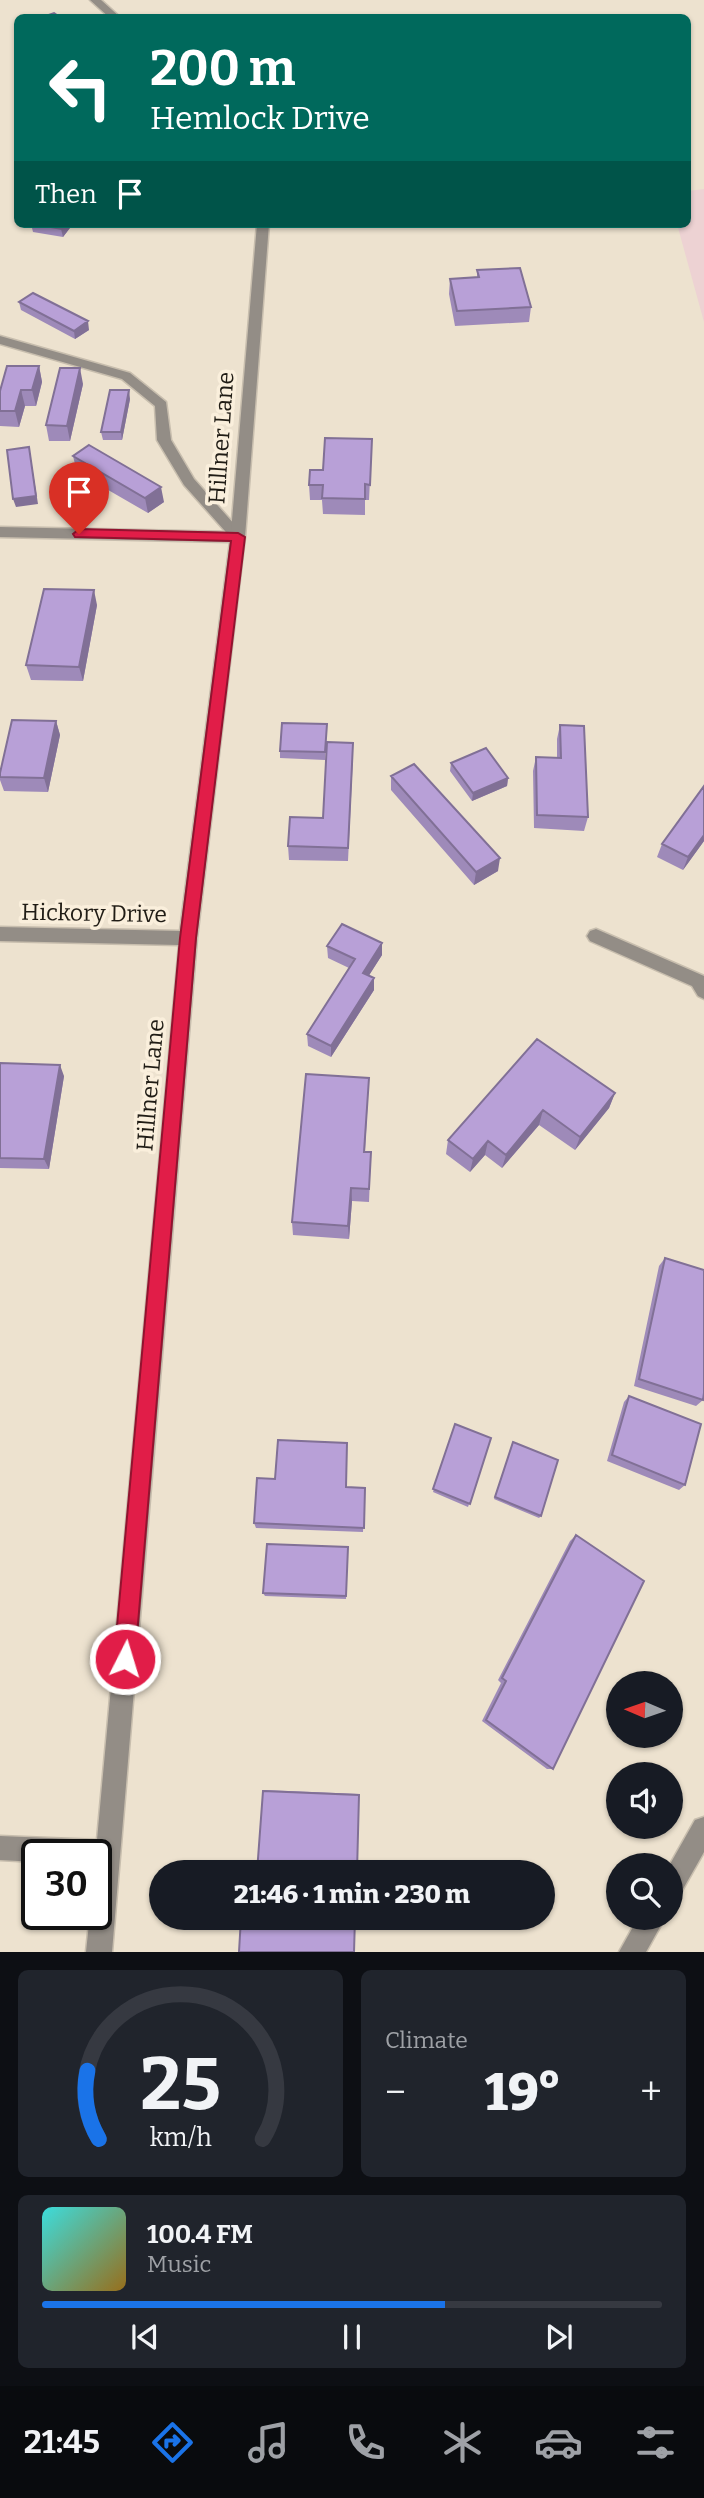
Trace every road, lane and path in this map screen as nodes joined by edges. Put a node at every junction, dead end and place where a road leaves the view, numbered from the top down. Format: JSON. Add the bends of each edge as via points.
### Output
{"nodes":[{"id":1,"x":95,"y":0,"type":"edge"},
{"id":2,"x":111,"y":14,"type":"edge"},
{"id":3,"x":262,"y":228,"type":"edge"},
{"id":4,"x":0,"y":340,"type":"edge"},
{"id":5,"x":0,"y":532,"type":"edge"},
{"id":6,"x":238,"y":537,"type":"junction"},
{"id":7,"x":0,"y":934,"type":"edge"},
{"id":8,"x":596,"y":936,"type":"dead end"},
{"id":9,"x":188,"y":938,"type":"junction"},
{"id":10,"x":704,"y":991,"type":"edge"},
{"id":11,"x":704,"y":1829,"type":"edge"},
{"id":12,"x":109,"y":1839,"type":"edge"},
{"id":13,"x":0,"y":1848,"type":"edge"},
{"id":14,"x":21,"y":1849,"type":"edge"},
{"id":15,"x":683,"y":1865,"type":"edge"},
{"id":16,"x":101,"y":1930,"type":"edge"},
{"id":17,"x":645,"y":1930,"type":"edge"},
{"id":18,"x":99,"y":1952,"type":"edge"},
{"id":19,"x":632,"y":1952,"type":"edge"}],
"edges":[{"from":1,"to":2,"type":"street"},
{"from":3,"to":6,"type":"street","name":"Hillner Lane"},
{"from":4,"to":6,"type":"street","via":[[126,376],[135,383],[161,405],[164,440],[188,482]]},
{"from":5,"to":6,"type":"street"},
{"from":6,"to":9,"type":"street","name":"Hillner Lane"},
{"from":7,"to":9,"type":"street","name":"Hickory Drive"},
{"from":8,"to":10,"type":"street","via":[[698,981]]},
{"from":9,"to":12,"type":"street","name":"Hillner Lane"},
{"from":11,"to":15,"type":"street"},
{"from":13,"to":14,"type":"street"},
{"from":16,"to":18,"type":"street","name":"Hillner Lane"},
{"from":17,"to":19,"type":"street"}]}
